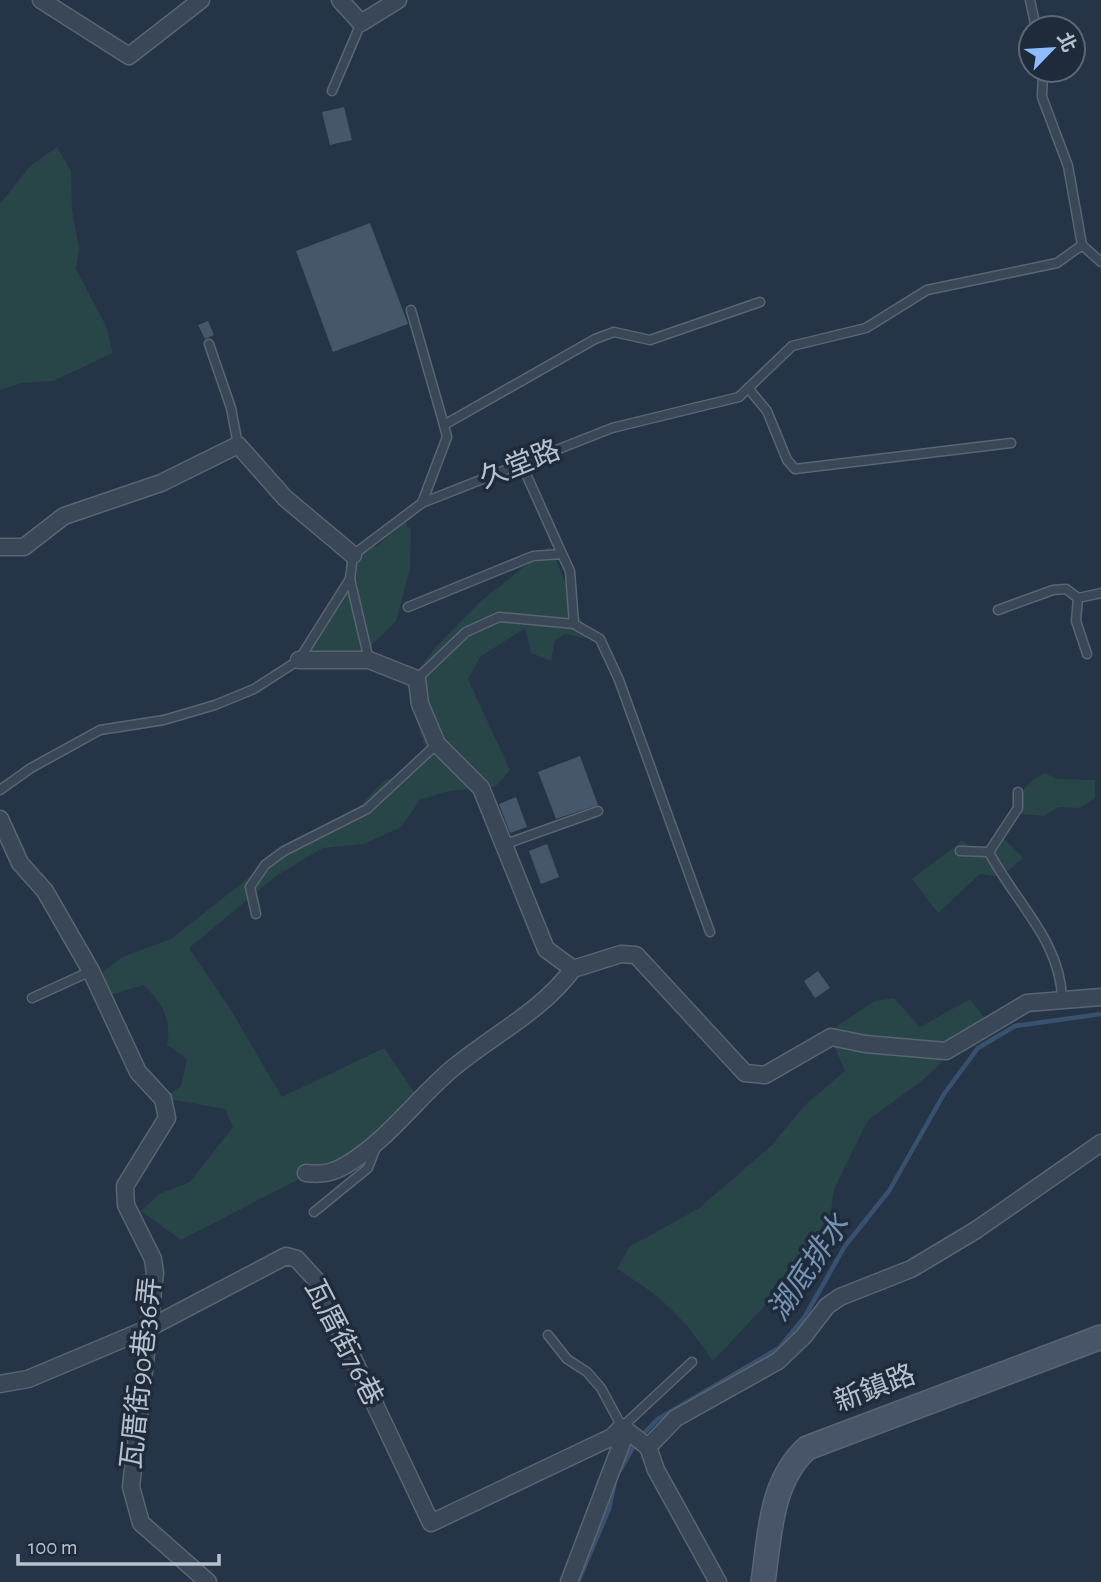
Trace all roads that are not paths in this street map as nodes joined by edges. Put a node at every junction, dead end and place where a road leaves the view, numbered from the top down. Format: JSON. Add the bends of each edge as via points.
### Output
{"nodes":[{"id":1,"x":41,"y":0,"type":"edge"},
{"id":2,"x":201,"y":0,"type":"edge"},
{"id":3,"x":341,"y":0,"type":"edge"},
{"id":4,"x":398,"y":0,"type":"edge"},
{"id":5,"x":361,"y":23,"type":"junction"},
{"id":6,"x":1042,"y":84,"type":"edge"},
{"id":7,"x":332,"y":91,"type":"dead end"},
{"id":8,"x":1083,"y":245,"type":"junction"},
{"id":9,"x":1101,"y":262,"type":"edge"},
{"id":10,"x":760,"y":302,"type":"dead end"},
{"id":11,"x":411,"y":310,"type":"dead end"},
{"id":12,"x":209,"y":344,"type":"dead end"},
{"id":13,"x":748,"y":388,"type":"junction"},
{"id":14,"x":444,"y":425,"type":"junction"},
{"id":15,"x":1011,"y":443,"type":"dead end"},
{"id":16,"x":238,"y":445,"type":"junction"},
{"id":17,"x":522,"y":465,"type":"junction"},
{"id":18,"x":422,"y":503,"type":"junction"},
{"id":19,"x":0,"y":547,"type":"edge"},
{"id":20,"x":562,"y":554,"type":"junction"},
{"id":21,"x":353,"y":555,"type":"junction"},
{"id":22,"x":349,"y":579,"type":"junction"},
{"id":23,"x":1101,"y":593,"type":"edge"},
{"id":24,"x":1078,"y":598,"type":"junction"},
{"id":25,"x":408,"y":607,"type":"dead end"},
{"id":26,"x":998,"y":610,"type":"dead end"},
{"id":27,"x":575,"y":624,"type":"junction"},
{"id":28,"x":1087,"y":654,"type":"dead end"},
{"id":29,"x":299,"y":660,"type":"junction"},
{"id":30,"x":369,"y":660,"type":"junction"},
{"id":31,"x":417,"y":679,"type":"junction"},
{"id":32,"x":437,"y":744,"type":"junction"},
{"id":33,"x":0,"y":790,"type":"edge"},
{"id":34,"x":1018,"y":792,"type":"dead end"},
{"id":35,"x":598,"y":811,"type":"dead end"},
{"id":36,"x":0,"y":819,"type":"edge"},
{"id":37,"x":503,"y":845,"type":"junction"},
{"id":38,"x":960,"y":851,"type":"dead end"},
{"id":39,"x":989,"y":852,"type":"junction"},
{"id":40,"x":256,"y":914,"type":"dead end"},
{"id":41,"x":710,"y":932,"type":"dead end"},
{"id":42,"x":573,"y":969,"type":"junction"},
{"id":43,"x":91,"y":971,"type":"junction"},
{"id":44,"x":1101,"y":997,"type":"edge"},
{"id":45,"x":32,"y":998,"type":"dead end"},
{"id":46,"x":1062,"y":999,"type":"junction"},
{"id":47,"x":379,"y":1141,"type":"junction"},
{"id":48,"x":1101,"y":1143,"type":"edge"},
{"id":49,"x":306,"y":1173,"type":"dead end"},
{"id":50,"x":314,"y":1212,"type":"dead end"},
{"id":51,"x":147,"y":1329,"type":"junction"},
{"id":52,"x":548,"y":1335,"type":"dead end"},
{"id":53,"x":1101,"y":1337,"type":"edge"},
{"id":54,"x":692,"y":1363,"type":"dead end"},
{"id":55,"x":0,"y":1384,"type":"edge"},
{"id":56,"x":624,"y":1430,"type":"junction"},
{"id":57,"x":648,"y":1447,"type":"junction"},
{"id":58,"x":208,"y":1582,"type":"edge"},
{"id":59,"x":569,"y":1582,"type":"edge"},
{"id":60,"x":718,"y":1582,"type":"edge"},
{"id":61,"x":763,"y":1582,"type":"edge"}],
"edges":[{"from":1,"to":2,"type":"street","via":[[129,56]]},
{"from":3,"to":5,"type":"street"},
{"from":4,"to":5,"type":"street"},
{"from":5,"to":7,"type":"lane"},
{"from":6,"to":8,"type":"lane","via":[[1042,97],[1068,166]]},
{"from":8,"to":9,"type":"lane"},
{"from":8,"to":13,"type":"lane","name":"久堂路","via":[[1058,263],[926,290],[866,328],[792,346]]},
{"from":10,"to":14,"type":"lane","via":[[650,340],[614,332],[595,339]]},
{"from":11,"to":14,"type":"lane"},
{"from":12,"to":16,"type":"lane"},
{"from":13,"to":15,"type":"lane","via":[[767,411],[795,469]]},
{"from":13,"to":17,"type":"lane","name":"久堂路","via":[[738,397],[612,428]]},
{"from":14,"to":18,"type":"lane","via":[[447,437]]},
{"from":16,"to":19,"type":"street","via":[[161,483],[64,516],[24,547]]},
{"from":16,"to":21,"type":"street","via":[[285,498]]},
{"from":17,"to":18,"type":"lane","name":"久堂路"},
{"from":17,"to":20,"type":"lane"},
{"from":18,"to":21,"type":"lane","name":"久堂路"},
{"from":20,"to":25,"type":"lane","via":[[533,556]]},
{"from":20,"to":27,"type":"lane","via":[[570,571]]},
{"from":21,"to":22,"type":"lane"},
{"from":22,"to":29,"type":"lane"},
{"from":22,"to":30,"type":"lane"},
{"from":23,"to":24,"type":"lane"},
{"from":24,"to":26,"type":"lane","via":[[1066,589],[1052,590]]},
{"from":24,"to":28,"type":"lane","via":[[1076,621]]},
{"from":27,"to":31,"type":"lane","via":[[499,617],[466,632]]},
{"from":27,"to":41,"type":"lane","via":[[600,639],[619,680]]},
{"from":29,"to":30,"type":"street"},
{"from":29,"to":33,"type":"lane","via":[[254,689],[215,705],[164,720],[100,730]]},
{"from":30,"to":31,"type":"street"},
{"from":31,"to":32,"type":"street","via":[[420,704]]},
{"from":32,"to":37,"type":"street","via":[[481,788]]},
{"from":32,"to":40,"type":"lane","via":[[367,810],[265,865],[250,887]]},
{"from":34,"to":39,"type":"lane","via":[[1018,808]]},
{"from":35,"to":37,"type":"lane"},
{"from":36,"to":43,"type":"street","name":"瓦厝街90巷36弄","via":[[20,863],[45,891]]},
{"from":37,"to":42,"type":"street","via":[[546,950]]},
{"from":38,"to":39,"type":"lane"},
{"from":39,"to":46,"type":"lane","via":[[1049,943]]},
{"from":42,"to":46,"type":"street","via":[[621,954],[636,955],[745,1073],[765,1075],[831,1037],[946,1051],[1027,1003]]},
{"from":42,"to":47,"type":"street","via":[[538,1008],[456,1066]]},
{"from":43,"to":45,"type":"lane"},
{"from":43,"to":51,"type":"street","name":"瓦厝街90巷36弄","via":[[138,1072],[163,1099],[167,1118],[125,1186],[126,1205],[153,1259]]},
{"from":44,"to":46,"type":"street"},
{"from":47,"to":49,"type":"street","via":[[326,1175]]},
{"from":47,"to":50,"type":"lane","via":[[368,1168]]},
{"from":48,"to":57,"type":"street","via":[[922,1262],[834,1301],[778,1361],[676,1419]]},
{"from":51,"to":55,"type":"street","name":"瓦厝街76巷","via":[[28,1379]]},
{"from":51,"to":56,"type":"street","name":"瓦厝街76巷","via":[[286,1256],[298,1259],[316,1280],[431,1523]]},
{"from":51,"to":58,"type":"street","name":"瓦厝街90巷36弄","via":[[131,1487],[141,1523]]},
{"from":52,"to":56,"type":"lane","via":[[567,1359],[601,1388]]},
{"from":53,"to":61,"type":"street","name":"新鎮路","via":[[807,1448],[785,1474],[773,1511]]},
{"from":54,"to":56,"type":"lane"},
{"from":56,"to":57,"type":"street"},
{"from":56,"to":59,"type":"street"},
{"from":57,"to":60,"type":"street"}]}
